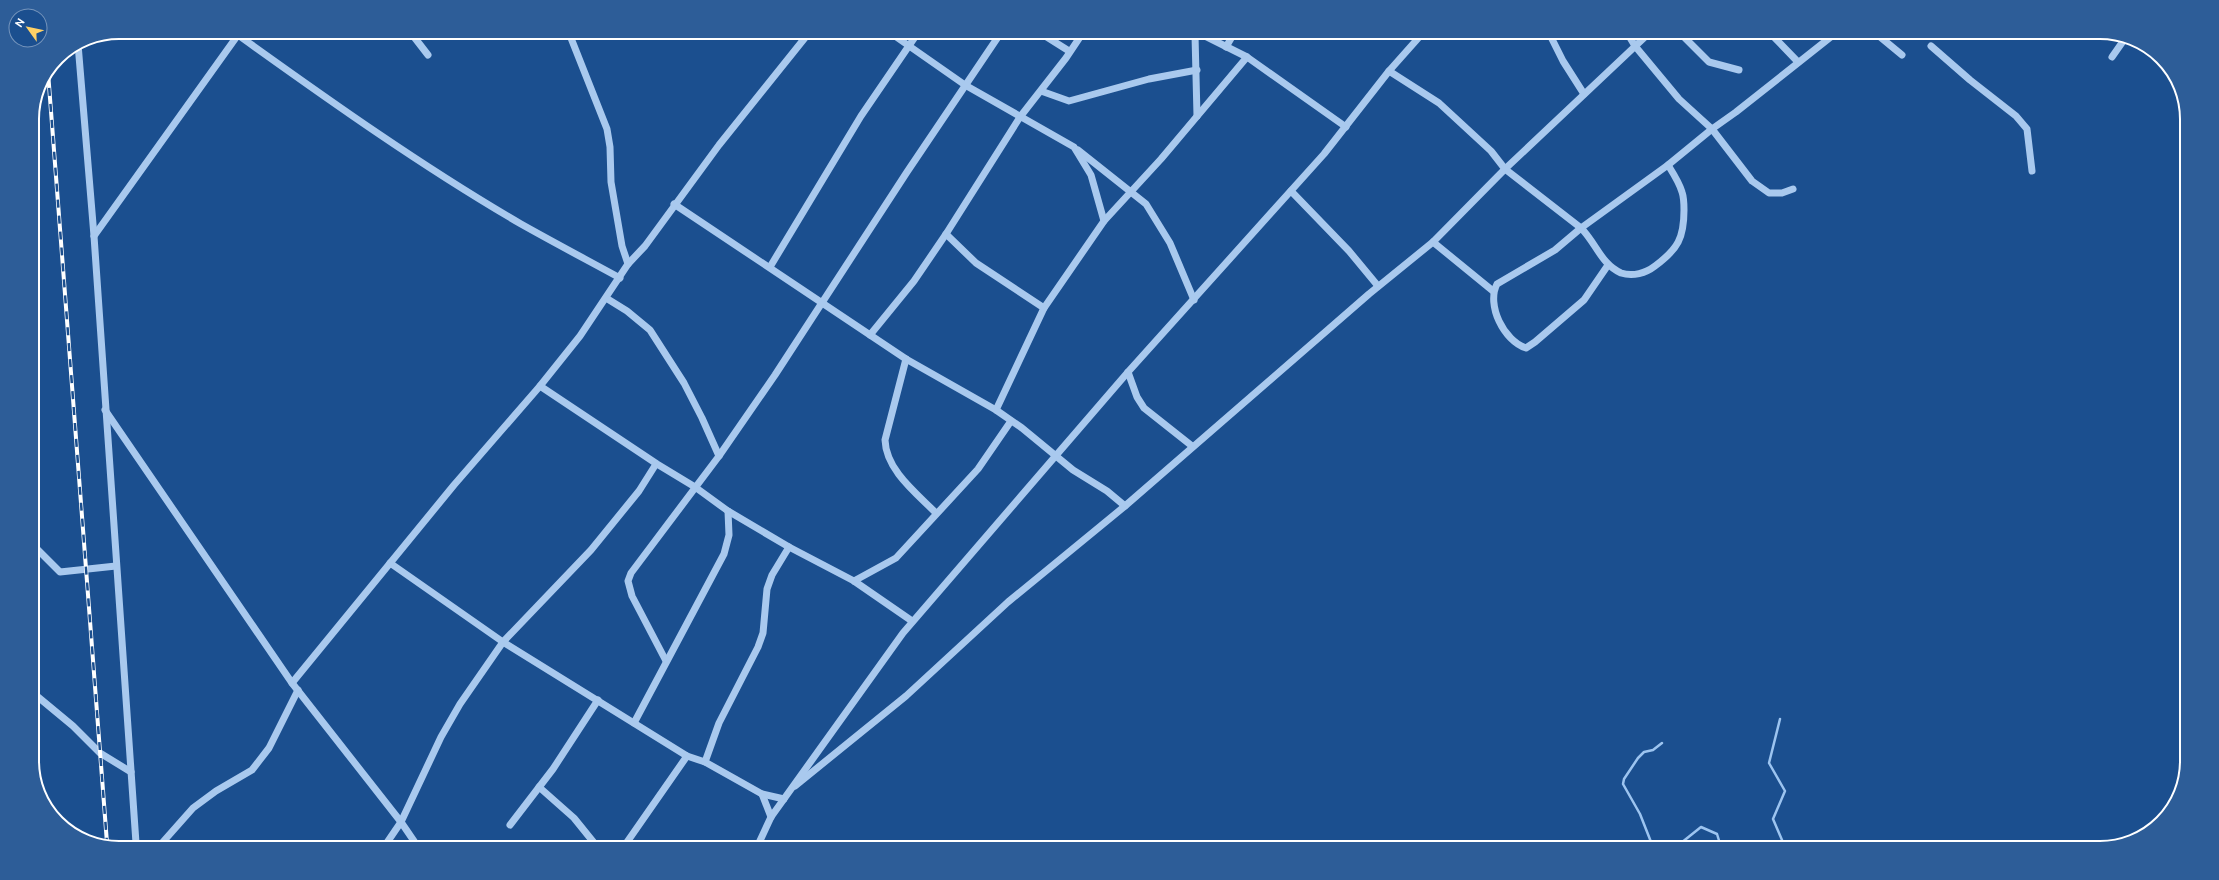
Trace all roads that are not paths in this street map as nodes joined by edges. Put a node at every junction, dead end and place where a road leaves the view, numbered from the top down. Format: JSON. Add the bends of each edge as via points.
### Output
{"nodes":[{"id":1,"x":235,"y":39,"type":"edge"},
{"id":2,"x":246,"y":39,"type":"edge"},
{"id":3,"x":416,"y":39,"type":"edge"},
{"id":4,"x":571,"y":39,"type":"edge"},
{"id":5,"x":804,"y":39,"type":"edge"},
{"id":6,"x":899,"y":39,"type":"edge"},
{"id":7,"x":914,"y":39,"type":"edge"},
{"id":8,"x":997,"y":39,"type":"edge"},
{"id":9,"x":1050,"y":39,"type":"edge"},
{"id":10,"x":1078,"y":39,"type":"edge"},
{"id":11,"x":1195,"y":39,"type":"edge"},
{"id":12,"x":1212,"y":39,"type":"edge"},
{"id":13,"x":1231,"y":39,"type":"edge"},
{"id":14,"x":1418,"y":39,"type":"edge"},
{"id":15,"x":1552,"y":39,"type":"edge"},
{"id":16,"x":1630,"y":39,"type":"edge"},
{"id":17,"x":1642,"y":39,"type":"edge"},
{"id":18,"x":1686,"y":39,"type":"edge"},
{"id":19,"x":1776,"y":39,"type":"edge"},
{"id":20,"x":1828,"y":39,"type":"edge"},
{"id":21,"x":1883,"y":39,"type":"edge"},
{"id":22,"x":2122,"y":42,"type":"edge"},
{"id":23,"x":909,"y":46,"type":"junction"},
{"id":24,"x":1634,"y":46,"type":"junction"},
{"id":25,"x":1932,"y":46,"type":"dead end"},
{"id":26,"x":1226,"y":47,"type":"junction"},
{"id":27,"x":79,"y":50,"type":"edge"},
{"id":28,"x":1069,"y":51,"type":"junction"},
{"id":29,"x":428,"y":55,"type":"dead end"},
{"id":30,"x":1902,"y":55,"type":"dead end"},
{"id":31,"x":1247,"y":57,"type":"junction"},
{"id":32,"x":2112,"y":57,"type":"dead end"},
{"id":33,"x":1798,"y":62,"type":"junction"},
{"id":34,"x":1197,"y":70,"type":"junction"},
{"id":35,"x":1738,"y":70,"type":"dead end"},
{"id":36,"x":1389,"y":71,"type":"junction"},
{"id":37,"x":965,"y":85,"type":"junction"},
{"id":38,"x":1041,"y":91,"type":"junction"},
{"id":39,"x":1584,"y":94,"type":"junction"},
{"id":40,"x":1197,"y":116,"type":"junction"},
{"id":41,"x":1020,"y":117,"type":"junction"},
{"id":42,"x":1346,"y":127,"type":"junction"},
{"id":43,"x":1712,"y":129,"type":"junction"},
{"id":44,"x":1074,"y":147,"type":"junction"},
{"id":45,"x":1668,"y":165,"type":"junction"},
{"id":46,"x":1505,"y":169,"type":"junction"},
{"id":47,"x":2032,"y":171,"type":"dead end"},
{"id":48,"x":1131,"y":190,"type":"junction"},
{"id":49,"x":1793,"y":190,"type":"dead end"},
{"id":50,"x":1291,"y":191,"type":"junction"},
{"id":51,"x":674,"y":204,"type":"junction"},
{"id":52,"x":1104,"y":221,"type":"junction"},
{"id":53,"x":1581,"y":228,"type":"junction"},
{"id":54,"x":946,"y":234,"type":"junction"},
{"id":55,"x":94,"y":236,"type":"junction"},
{"id":56,"x":1433,"y":242,"type":"junction"},
{"id":57,"x":628,"y":264,"type":"junction"},
{"id":58,"x":1608,"y":265,"type":"junction"},
{"id":59,"x":770,"y":267,"type":"junction"},
{"id":60,"x":620,"y":278,"type":"junction"},
{"id":61,"x":1378,"y":286,"type":"junction"},
{"id":62,"x":1493,"y":291,"type":"junction"},
{"id":63,"x":606,"y":298,"type":"junction"},
{"id":64,"x":1194,"y":300,"type":"junction"},
{"id":65,"x":822,"y":303,"type":"junction"},
{"id":66,"x":1044,"y":308,"type":"junction"},
{"id":67,"x":870,"y":335,"type":"junction"},
{"id":68,"x":906,"y":359,"type":"junction"},
{"id":69,"x":1128,"y":372,"type":"junction"},
{"id":70,"x":540,"y":386,"type":"junction"},
{"id":71,"x":105,"y":410,"type":"junction"},
{"id":72,"x":996,"y":410,"type":"junction"},
{"id":73,"x":1011,"y":421,"type":"junction"},
{"id":74,"x":1192,"y":446,"type":"junction"},
{"id":75,"x":718,"y":456,"type":"junction"},
{"id":76,"x":1054,"y":456,"type":"junction"},
{"id":77,"x":656,"y":464,"type":"junction"},
{"id":78,"x":695,"y":487,"type":"junction"},
{"id":79,"x":1125,"y":506,"type":"junction"},
{"id":80,"x":728,"y":510,"type":"junction"},
{"id":81,"x":936,"y":513,"type":"junction"},
{"id":82,"x":789,"y":547,"type":"junction"},
{"id":83,"x":39,"y":551,"type":"edge"},
{"id":84,"x":390,"y":563,"type":"junction"},
{"id":85,"x":116,"y":566,"type":"junction"},
{"id":86,"x":854,"y":581,"type":"junction"},
{"id":87,"x":912,"y":622,"type":"junction"},
{"id":88,"x":503,"y":642,"type":"junction"},
{"id":89,"x":666,"y":661,"type":"junction"},
{"id":90,"x":292,"y":683,"type":"junction"},
{"id":91,"x":298,"y":690,"type":"junction"},
{"id":92,"x":39,"y":698,"type":"edge"},
{"id":93,"x":598,"y":700,"type":"junction"},
{"id":94,"x":634,"y":723,"type":"junction"},
{"id":95,"x":687,"y":756,"type":"junction"},
{"id":96,"x":705,"y":762,"type":"junction"},
{"id":97,"x":131,"y":772,"type":"junction"},
{"id":98,"x":795,"y":786,"type":"junction"},
{"id":99,"x":539,"y":787,"type":"junction"},
{"id":100,"x":762,"y":794,"type":"junction"},
{"id":101,"x":784,"y":799,"type":"junction"},
{"id":102,"x":772,"y":817,"type":"junction"},
{"id":103,"x":401,"y":822,"type":"junction"},
{"id":104,"x":510,"y":825,"type":"dead end"},
{"id":105,"x":136,"y":841,"type":"edge"},
{"id":106,"x":165,"y":841,"type":"edge"},
{"id":107,"x":388,"y":841,"type":"edge"},
{"id":108,"x":414,"y":841,"type":"edge"},
{"id":109,"x":593,"y":841,"type":"edge"},
{"id":110,"x":627,"y":841,"type":"edge"},
{"id":111,"x":760,"y":841,"type":"edge"}],
"edges":[{"from":1,"to":55,"type":"street"},
{"from":2,"to":60,"type":"street","via":[[299,79],[446,178],[521,224]]},
{"from":3,"to":29,"type":"street"},
{"from":4,"to":57,"type":"street","via":[[607,129],[611,182],[622,246]]},
{"from":5,"to":51,"type":"street"},
{"from":6,"to":23,"type":"street"},
{"from":7,"to":23,"type":"street"},
{"from":8,"to":37,"type":"street"},
{"from":9,"to":28,"type":"street"},
{"from":10,"to":28,"type":"street"},
{"from":11,"to":34,"type":"street"},
{"from":12,"to":26,"type":"street"},
{"from":13,"to":26,"type":"street"},
{"from":14,"to":36,"type":"street"},
{"from":15,"to":39,"type":"street"},
{"from":16,"to":24,"type":"street"},
{"from":17,"to":24,"type":"street"},
{"from":18,"to":35,"type":"street","via":[[1709,62]]},
{"from":19,"to":33,"type":"street"},
{"from":20,"to":33,"type":"street"},
{"from":21,"to":30,"type":"street"},
{"from":22,"to":32,"type":"street"},
{"from":23,"to":37,"type":"street"},
{"from":23,"to":59,"type":"street","via":[[861,116]]},
{"from":24,"to":39,"type":"street"},
{"from":24,"to":43,"type":"street","via":[[1679,99]]},
{"from":25,"to":47,"type":"street","via":[[2016,116],[2027,130]]},
{"from":26,"to":31,"type":"street"},
{"from":27,"to":55,"type":"street"},
{"from":28,"to":38,"type":"street"},
{"from":31,"to":40,"type":"street"},
{"from":31,"to":42,"type":"street"},
{"from":33,"to":43,"type":"street"},
{"from":34,"to":38,"type":"street","via":[[1150,79],[1069,101]]},
{"from":34,"to":40,"type":"street"},
{"from":36,"to":42,"type":"street"},
{"from":36,"to":46,"type":"street","via":[[1439,103],[1491,151]]},
{"from":37,"to":41,"type":"street"},
{"from":37,"to":65,"type":"street"},
{"from":38,"to":41,"type":"street"},
{"from":39,"to":46,"type":"street"},
{"from":40,"to":48,"type":"street"},
{"from":41,"to":44,"type":"street"},
{"from":41,"to":54,"type":"street"},
{"from":42,"to":50,"type":"street"},
{"from":43,"to":45,"type":"street"},
{"from":43,"to":49,"type":"street","via":[[1752,181],[1769,193]]},
{"from":44,"to":48,"type":"street"},
{"from":44,"to":52,"type":"street","via":[[1091,175]]},
{"from":45,"to":53,"type":"street"},
{"from":45,"to":58,"type":"street","via":[[1684,198],[1684,223],[1680,242],[1673,252],[1648,271],[1629,275]]},
{"from":46,"to":53,"type":"street"},
{"from":46,"to":56,"type":"street"},
{"from":48,"to":52,"type":"street"},
{"from":48,"to":64,"type":"street","via":[[1146,204],[1170,243]]},
{"from":50,"to":61,"type":"street","via":[[1349,251]]},
{"from":50,"to":64,"type":"street"},
{"from":51,"to":57,"type":"street","via":[[645,246]]},
{"from":51,"to":59,"type":"street"},
{"from":52,"to":66,"type":"street"},
{"from":53,"to":58,"type":"street"},
{"from":53,"to":62,"type":"street","via":[[1555,250],[1519,272],[1502,279]]},
{"from":54,"to":66,"type":"street","via":[[976,263]]},
{"from":54,"to":67,"type":"street","via":[[899,301]]},
{"from":55,"to":71,"type":"street"},
{"from":56,"to":61,"type":"street"},
{"from":56,"to":62,"type":"street"},
{"from":57,"to":60,"type":"street"},
{"from":58,"to":62,"type":"street","via":[[1584,300],[1526,348],[1508,335],[1498,318]]},
{"from":59,"to":65,"type":"street"},
{"from":60,"to":63,"type":"street"},
{"from":61,"to":74,"type":"street"},
{"from":63,"to":70,"type":"street"},
{"from":63,"to":75,"type":"street","via":[[650,330],[684,383]]},
{"from":64,"to":69,"type":"street"},
{"from":65,"to":67,"type":"street"},
{"from":65,"to":75,"type":"street","via":[[779,370]]},
{"from":66,"to":72,"type":"street"},
{"from":67,"to":68,"type":"street"},
{"from":68,"to":72,"type":"street"},
{"from":68,"to":81,"type":"street","via":[[885,440],[885,452],[891,464],[916,494]]},
{"from":69,"to":74,"type":"street","via":[[1139,403]]},
{"from":69,"to":76,"type":"street"},
{"from":70,"to":77,"type":"street"},
{"from":70,"to":84,"type":"street"},
{"from":71,"to":85,"type":"street"},
{"from":71,"to":90,"type":"street"},
{"from":72,"to":73,"type":"street"},
{"from":73,"to":76,"type":"street"},
{"from":73,"to":81,"type":"street","via":[[978,469]]},
{"from":74,"to":79,"type":"street"},
{"from":75,"to":78,"type":"street"},
{"from":76,"to":79,"type":"street"},
{"from":76,"to":87,"type":"street"},
{"from":77,"to":78,"type":"street"},
{"from":77,"to":88,"type":"street","via":[[639,491],[590,550]]},
{"from":78,"to":80,"type":"street"},
{"from":78,"to":89,"type":"street","via":[[641,558],[628,581],[632,596]]},
{"from":79,"to":98,"type":"street","via":[[1008,602],[906,696]]},
{"from":80,"to":82,"type":"street"},
{"from":80,"to":89,"type":"street","via":[[729,535],[724,554]]},
{"from":81,"to":86,"type":"street","via":[[896,558]]},
{"from":82,"to":86,"type":"street"},
{"from":82,"to":96,"type":"street","via":[[772,575],[767,589],[763,633],[758,647],[719,723]]},
{"from":83,"to":85,"type":"street","via":[[60,572]]},
{"from":84,"to":88,"type":"street"},
{"from":84,"to":90,"type":"street"},
{"from":85,"to":97,"type":"street"},
{"from":86,"to":87,"type":"street"},
{"from":87,"to":98,"type":"street"},
{"from":88,"to":93,"type":"street"},
{"from":88,"to":103,"type":"street","via":[[460,704],[441,737]]},
{"from":89,"to":94,"type":"street"},
{"from":90,"to":91,"type":"street"},
{"from":91,"to":103,"type":"street"},
{"from":91,"to":106,"type":"street","via":[[269,748],[252,770],[193,808]]},
{"from":92,"to":97,"type":"street","via":[[100,753]]},
{"from":93,"to":94,"type":"street"},
{"from":93,"to":99,"type":"street"},
{"from":94,"to":95,"type":"street"},
{"from":95,"to":96,"type":"street"},
{"from":95,"to":110,"type":"street"},
{"from":96,"to":100,"type":"street"},
{"from":97,"to":105,"type":"street"},
{"from":98,"to":101,"type":"street"},
{"from":99,"to":104,"type":"street"},
{"from":99,"to":109,"type":"street","via":[[574,818]]},
{"from":100,"to":101,"type":"street"},
{"from":100,"to":102,"type":"street"},
{"from":101,"to":102,"type":"street"},
{"from":102,"to":111,"type":"street"},
{"from":103,"to":107,"type":"street"},
{"from":103,"to":108,"type":"street"}]}
